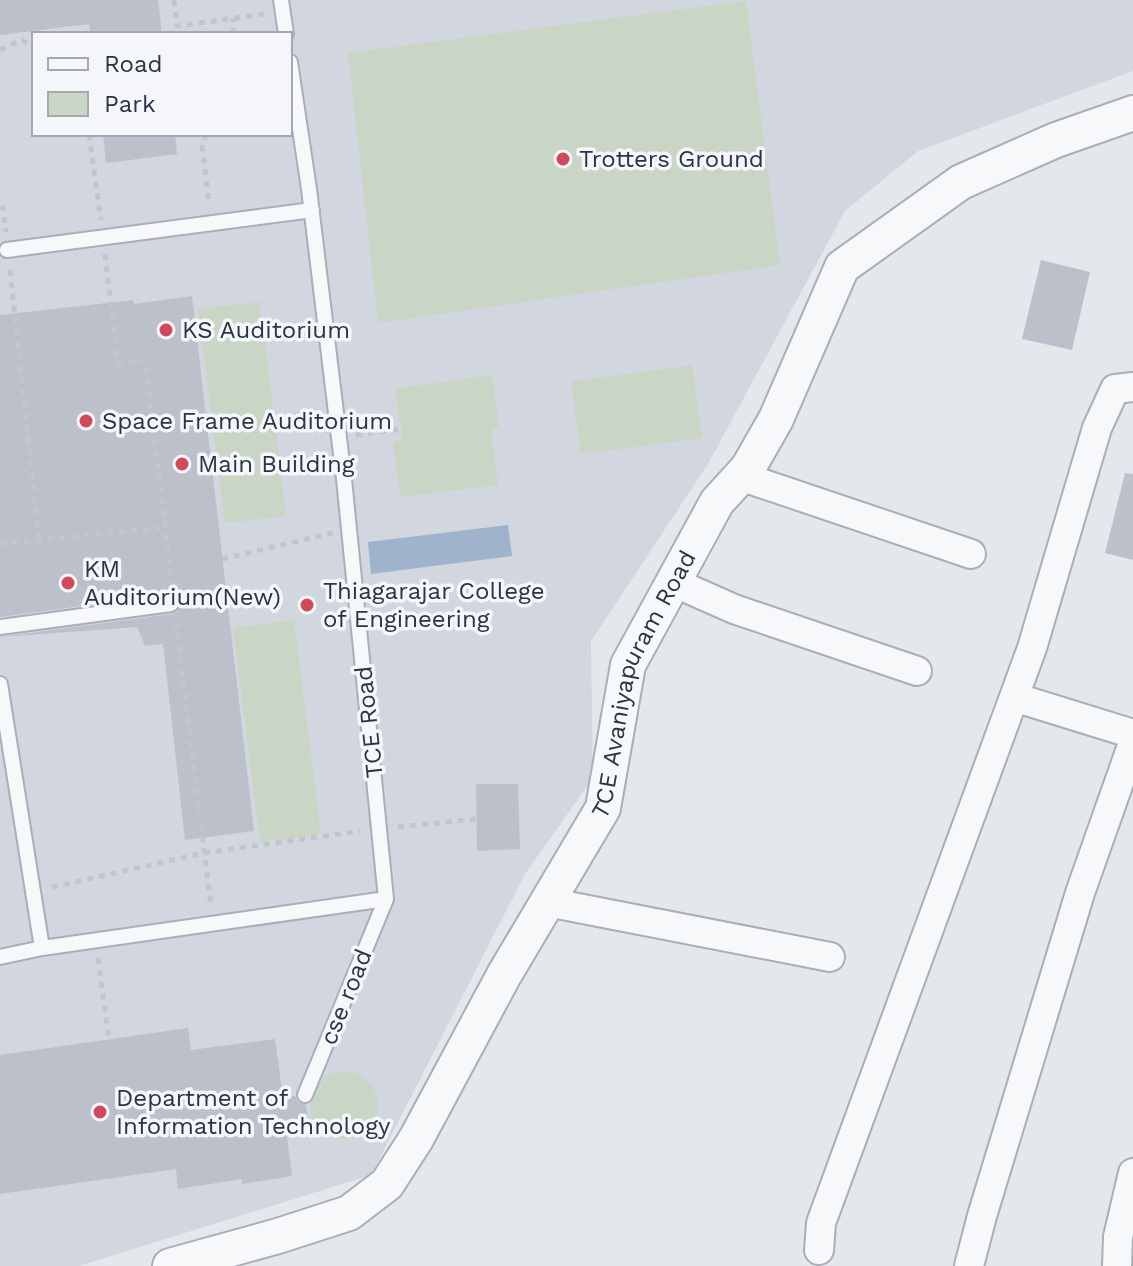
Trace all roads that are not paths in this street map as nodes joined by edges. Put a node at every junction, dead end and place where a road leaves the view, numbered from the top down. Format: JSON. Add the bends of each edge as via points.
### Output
{"nodes":[{"id":1,"x":282,"y":6,"type":"edge"},
{"id":2,"x":286,"y":32,"type":"edge"},
{"id":3,"x":292,"y":75,"type":"edge"},
{"id":4,"x":1133,"y":113,"type":"edge"},
{"id":5,"x":312,"y":210,"type":"junction"},
{"id":6,"x":7,"y":250,"type":"road end"},
{"id":7,"x":1133,"y":387,"type":"edge"},
{"id":8,"x":740,"y":476,"type":"junction"},
{"id":9,"x":971,"y":554,"type":"dead end"},
{"id":10,"x":673,"y":582,"type":"junction"},
{"id":11,"x":173,"y":600,"type":"road end"},
{"id":12,"x":0,"y":627,"type":"edge"},
{"id":13,"x":917,"y":671,"type":"dead end"},
{"id":14,"x":0,"y":684,"type":"edge"},
{"id":15,"x":1014,"y":697,"type":"junction"},
{"id":16,"x":1133,"y":734,"type":"edge"},
{"id":17,"x":1133,"y":743,"type":"edge"},
{"id":18,"x":386,"y":899,"type":"junction"},
{"id":19,"x":547,"y":902,"type":"junction"},
{"id":20,"x":42,"y":948,"type":"junction"},
{"id":21,"x":0,"y":957,"type":"edge"},
{"id":22,"x":830,"y":957,"type":"dead end"},
{"id":23,"x":305,"y":1095,"type":"dead end"},
{"id":24,"x":1133,"y":1173,"type":"edge"},
{"id":25,"x":819,"y":1250,"type":"dead end"},
{"id":26,"x":170,"y":1266,"type":"edge"},
{"id":27,"x":969,"y":1266,"type":"edge"},
{"id":28,"x":1117,"y":1266,"type":"edge"}],
"edges":[{"from":1,"to":2,"type":"lane"},
{"from":3,"to":5,"type":"lane","name":"TCE Road"},
{"from":4,"to":8,"type":"street","name":"TCE Avaniyapuram Road","via":[[961,182],[842,267],[776,419]]},
{"from":5,"to":6,"type":"lane"},
{"from":5,"to":18,"type":"lane","name":"TCE Road"},
{"from":7,"to":15,"type":"street","via":[[1115,389],[1097,428]]},
{"from":8,"to":9,"type":"street"},
{"from":8,"to":10,"type":"street","name":"TCE Avaniyapuram Road","via":[[717,502]]},
{"from":10,"to":13,"type":"street","via":[[734,609]]},
{"from":10,"to":19,"type":"street","name":"TCE Avaniyapuram Road","via":[[628,665],[603,808]]},
{"from":11,"to":12,"type":"lane"},
{"from":14,"to":20,"type":"lane"},
{"from":15,"to":16,"type":"street"},
{"from":15,"to":25,"type":"street","via":[[821,1223]]},
{"from":17,"to":27,"type":"street","via":[[1080,893]]},
{"from":18,"to":20,"type":"lane"},
{"from":18,"to":23,"type":"lane","name":"cse road"},
{"from":19,"to":22,"type":"street"},
{"from":19,"to":26,"type":"street","name":"TCE Avaniyapuram Road","via":[[387,1184],[349,1213]]},
{"from":20,"to":21,"type":"lane"},
{"from":24,"to":28,"type":"street"}]}
